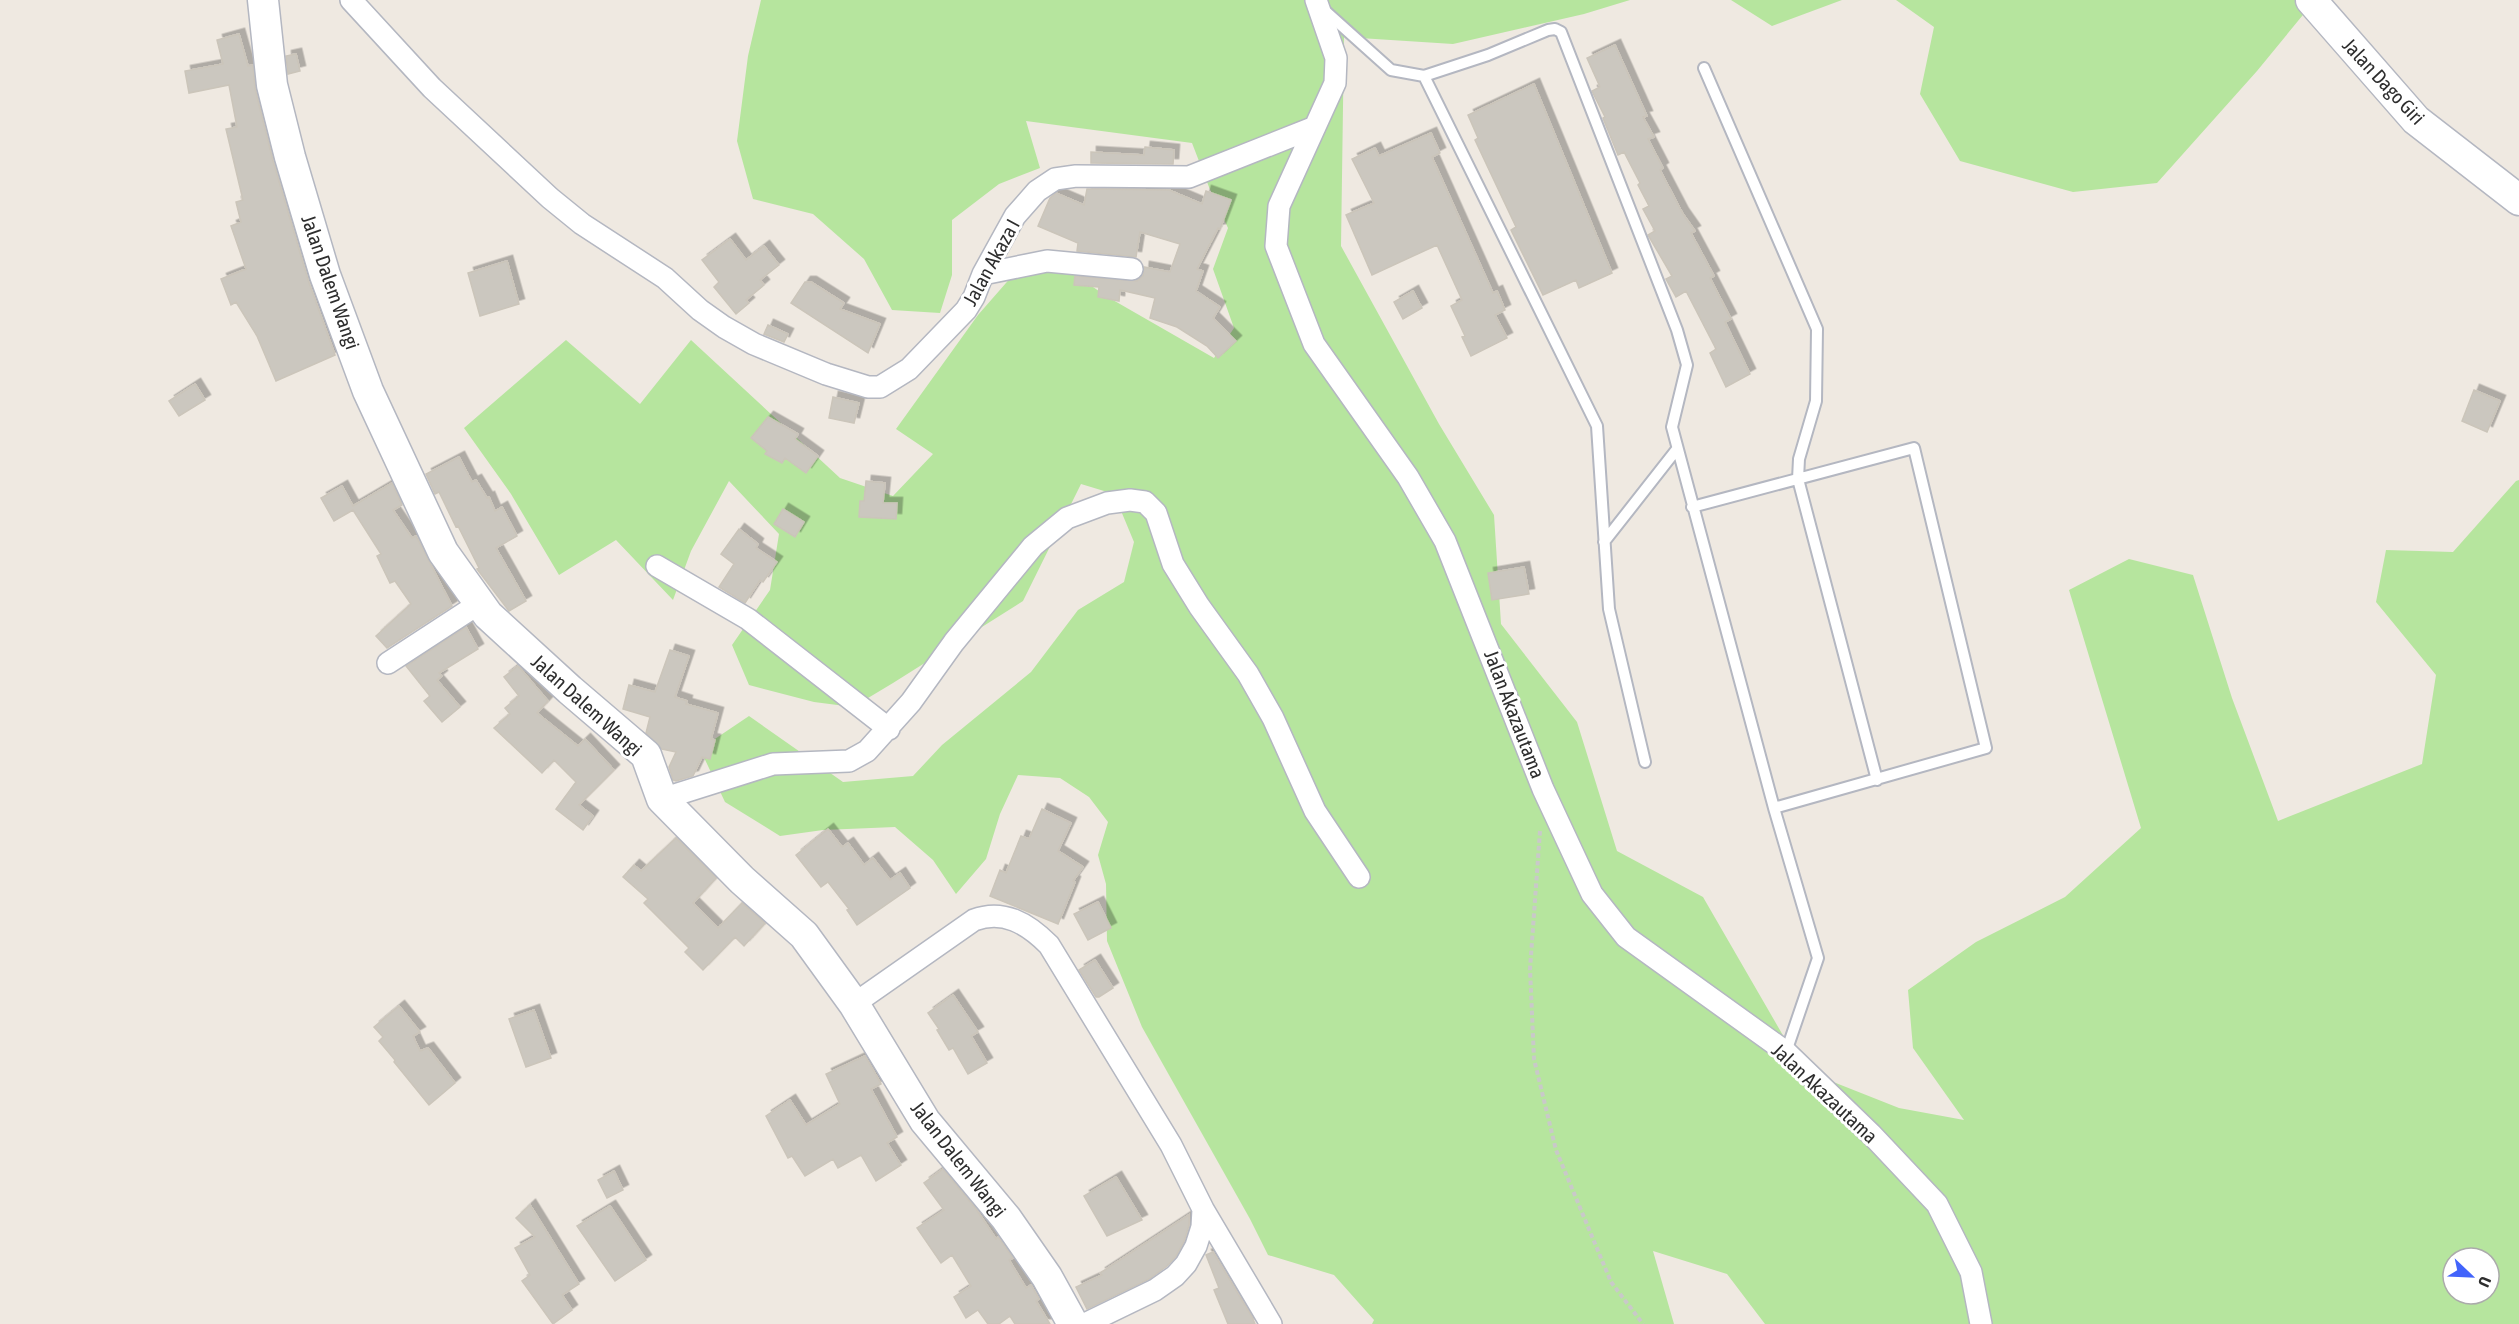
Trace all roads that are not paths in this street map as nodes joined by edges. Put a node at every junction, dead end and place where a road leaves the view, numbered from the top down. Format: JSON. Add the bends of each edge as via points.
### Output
{"nodes":[{"id":1,"x":263,"y":0,"type":"edge"},
{"id":2,"x":351,"y":0,"type":"edge"},
{"id":3,"x":2311,"y":0,"type":"edge"},
{"id":4,"x":1317,"y":2,"type":"edge"},
{"id":5,"x":1704,"y":68,"type":"dead end"},
{"id":6,"x":1424,"y":76,"type":"junction"},
{"id":7,"x":1315,"y":127,"type":"junction"},
{"id":8,"x":2518,"y":195,"type":"edge"},
{"id":9,"x":1132,"y":269,"type":"dead end"},
{"id":10,"x":982,"y":274,"type":"junction"},
{"id":11,"x":1677,"y":449,"type":"junction"},
{"id":12,"x":1798,"y":479,"type":"junction"},
{"id":13,"x":1692,"y":507,"type":"junction"},
{"id":14,"x":1604,"y":542,"type":"junction"},
{"id":15,"x":657,"y":566,"type":"dead end"},
{"id":16,"x":480,"y":603,"type":"junction"},
{"id":17,"x":388,"y":663,"type":"dead end"},
{"id":18,"x":889,"y":729,"type":"junction"},
{"id":19,"x":1645,"y":762,"type":"dead end"},
{"id":20,"x":1877,"y":780,"type":"junction"},
{"id":21,"x":662,"y":799,"type":"junction"},
{"id":22,"x":1774,"y":808,"type":"junction"},
{"id":23,"x":1359,"y":877,"type":"dead end"},
{"id":24,"x":854,"y":1004,"type":"junction"},
{"id":25,"x":1786,"y":1052,"type":"junction"},
{"id":26,"x":1203,"y":1209,"type":"junction"},
{"id":27,"x":1073,"y":1324,"type":"edge"},
{"id":28,"x":1085,"y":1324,"type":"edge"},
{"id":29,"x":1271,"y":1324,"type":"edge"},
{"id":30,"x":1981,"y":1324,"type":"edge"}],
"edges":[{"from":1,"to":16,"type":"street","name":"Jalan Dalem Wangi","via":[[272,85],[325,275],[368,391],[443,552]]},
{"from":2,"to":10,"type":"street","name":"Jalan Akaza I","via":[[432,88],[550,198],[582,224],[665,278],[700,310],[754,344],[826,374],[880,387],[909,369],[966,310]]},
{"from":3,"to":8,"type":"street","name":"Jalan Dago Giri","via":[[2416,120]]},
{"from":4,"to":6,"type":"lane","via":[[1391,70]]},
{"from":4,"to":7,"type":"street","name":"Jalan Akazautama","via":[[1336,58],[1335,83]]},
{"from":5,"to":12,"type":"lane","via":[[1817,329],[1816,401],[1799,459]]},
{"from":6,"to":11,"type":"lane","via":[[1548,30],[1561,32],[1677,330],[1687,365],[1672,427]]},
{"from":6,"to":14,"type":"lane","via":[[1597,426]]},
{"from":7,"to":10,"type":"street","name":"Jalan Akaza I","via":[[1189,177],[1055,179],[1037,191],[1015,216]]},
{"from":7,"to":25,"type":"street","name":"Jalan Akazautama","via":[[1279,206],[1276,246],[1314,344],[1408,477],[1445,541],[1543,789],[1592,894],[1626,937]]},
{"from":9,"to":10,"type":"street","via":[[1047,261]]},
{"from":11,"to":13,"type":"lane"},
{"from":11,"to":14,"type":"lane"},
{"from":12,"to":13,"type":"lane"},
{"from":12,"to":20,"type":"lane"},
{"from":12,"to":20,"type":"lane","via":[[1914,448],[1986,748]]},
{"from":13,"to":22,"type":"lane"},
{"from":14,"to":19,"type":"lane","via":[[1609,609]]},
{"from":15,"to":18,"type":"street","via":[[748,619]]},
{"from":16,"to":17,"type":"street"},
{"from":16,"to":21,"type":"street","name":"Jalan Dalem Wangi","via":[[488,615],[570,690],[646,754]]},
{"from":18,"to":21,"type":"street","via":[[867,751],[849,761],[773,764]]},
{"from":18,"to":23,"type":"street","via":[[1033,546],[1067,518],[1107,503],[1145,502],[1156,513],[1173,564],[1248,674],[1273,718],[1315,811]]},
{"from":20,"to":22,"type":"lane"},
{"from":21,"to":24,"type":"street","name":"Jalan Dalem Wangi","via":[[742,880],[804,935]]},
{"from":22,"to":25,"type":"lane","via":[[1818,958]]},
{"from":24,"to":26,"type":"street","via":[[974,920],[989,915],[1023,924],[1048,945],[1171,1145]]},
{"from":24,"to":27,"type":"street","name":"Jalan Dalem Wangi","via":[[925,1121],[1006,1218],[1047,1277]]},
{"from":25,"to":30,"type":"street","name":"Jalan Akazautama","via":[[1937,1204],[1971,1272]]},
{"from":26,"to":28,"type":"street","via":[[1196,1246],[1175,1275],[1155,1290]]},
{"from":26,"to":29,"type":"street"}]}
